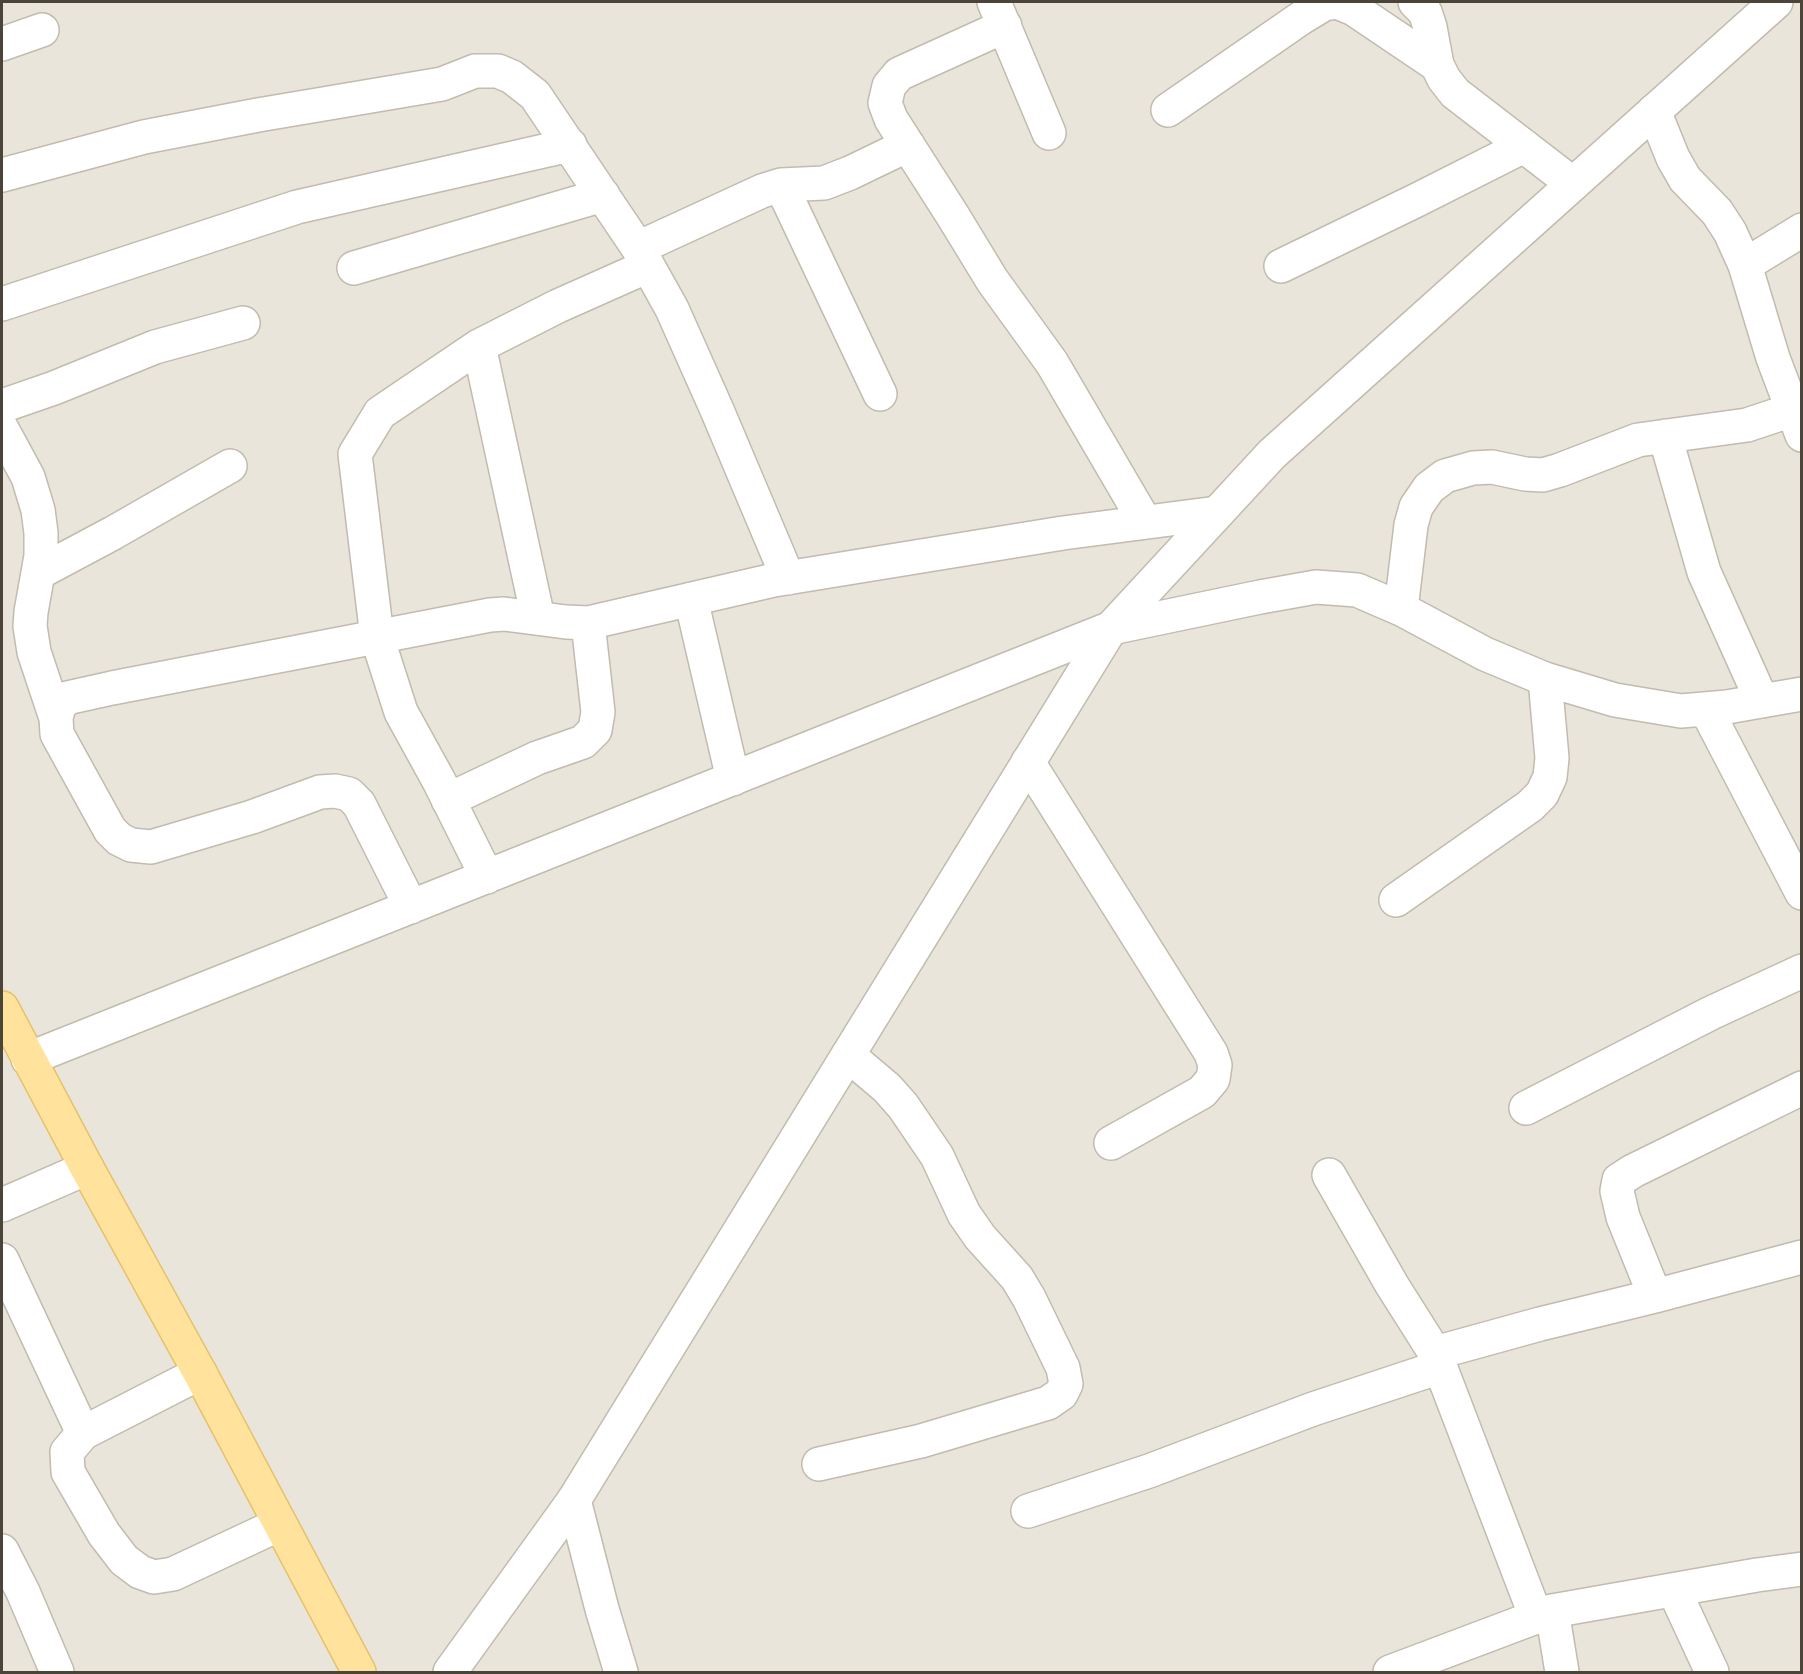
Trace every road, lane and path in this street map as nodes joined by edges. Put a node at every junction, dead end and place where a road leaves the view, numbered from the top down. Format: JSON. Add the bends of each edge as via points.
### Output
{"nodes":[{"id":1,"x":1415,"y":2,"type":"edge"},
{"id":2,"x":1776,"y":2,"type":"edge"},
{"id":3,"x":1000,"y":14,"type":"edge"},
{"id":4,"x":42,"y":30,"type":"dead end"},
{"id":5,"x":2,"y":44,"type":"edge"},
{"id":6,"x":1437,"y":65,"type":"junction"},
{"id":7,"x":1168,"y":110,"type":"dead end"},
{"id":8,"x":1654,"y":111,"type":"junction"},
{"id":9,"x":1049,"y":133,"type":"dead end"},
{"id":10,"x":570,"y":145,"type":"junction"},
{"id":11,"x":908,"y":145,"type":"junction"},
{"id":12,"x":1524,"y":146,"type":"junction"},
{"id":13,"x":2,"y":175,"type":"edge"},
{"id":14,"x":1573,"y":184,"type":"junction"},
{"id":15,"x":781,"y":185,"type":"junction"},
{"id":16,"x":603,"y":195,"type":"junction"},
{"id":17,"x":1802,"y":230,"type":"edge"},
{"id":18,"x":643,"y":257,"type":"junction"},
{"id":19,"x":1744,"y":265,"type":"junction"},
{"id":20,"x":1281,"y":266,"type":"dead end"},
{"id":21,"x":354,"y":268,"type":"dead end"},
{"id":22,"x":2,"y":304,"type":"edge"},
{"id":23,"x":243,"y":323,"type":"dead end"},
{"id":24,"x":479,"y":346,"type":"junction"},
{"id":25,"x":880,"y":394,"type":"dead end"},
{"id":26,"x":2,"y":406,"type":"edge"},
{"id":27,"x":1797,"y":422,"type":"edge"},
{"id":28,"x":2,"y":429,"type":"edge"},
{"id":29,"x":1665,"y":436,"type":"junction"},
{"id":30,"x":230,"y":466,"type":"dead end"},
{"id":31,"x":1217,"y":513,"type":"junction"},
{"id":32,"x":1145,"y":522,"type":"junction"},
{"id":33,"x":38,"y":573,"type":"junction"},
{"id":34,"x":788,"y":578,"type":"junction"},
{"id":35,"x":691,"y":599,"type":"junction"},
{"id":36,"x":1401,"y":609,"type":"junction"},
{"id":37,"x":538,"y":618,"type":"junction"},
{"id":38,"x":588,"y":623,"type":"junction"},
{"id":39,"x":1111,"y":628,"type":"junction"},
{"id":40,"x":377,"y":637,"type":"junction"},
{"id":41,"x":1545,"y":679,"type":"junction"},
{"id":42,"x":1802,"y":694,"type":"edge"},
{"id":43,"x":1762,"y":701,"type":"junction"},
{"id":44,"x":1706,"y":709,"type":"junction"},
{"id":45,"x":56,"y":718,"type":"junction"},
{"id":46,"x":1028,"y":762,"type":"junction"},
{"id":47,"x":733,"y":779,"type":"junction"},
{"id":48,"x":448,"y":800,"type":"junction"},
{"id":49,"x":487,"y":877,"type":"junction"},
{"id":50,"x":1802,"y":893,"type":"edge"},
{"id":51,"x":1396,"y":900,"type":"dead end"},
{"id":52,"x":411,"y":907,"type":"junction"},
{"id":53,"x":1802,"y":971,"type":"edge"},
{"id":54,"x":2,"y":1008,"type":"edge"},
{"id":55,"x":848,"y":1056,"type":"junction"},
{"id":56,"x":28,"y":1059,"type":"junction"},
{"id":57,"x":1802,"y":1088,"type":"edge"},
{"id":58,"x":1526,"y":1108,"type":"dead end"},
{"id":59,"x":1111,"y":1143,"type":"dead end"},
{"id":60,"x":87,"y":1168,"type":"junction"},
{"id":61,"x":1329,"y":1175,"type":"dead end"},
{"id":62,"x":2,"y":1205,"type":"edge"},
{"id":63,"x":1802,"y":1257,"type":"edge"},
{"id":64,"x":2,"y":1260,"type":"edge"},
{"id":65,"x":1654,"y":1296,"type":"junction"},
{"id":66,"x":1437,"y":1360,"type":"junction"},
{"id":67,"x":200,"y":1373,"type":"junction"},
{"id":68,"x":83,"y":1433,"type":"junction"},
{"id":69,"x":819,"y":1464,"type":"dead end"},
{"id":70,"x":574,"y":1500,"type":"junction"},
{"id":71,"x":1028,"y":1510,"type":"dead end"},
{"id":72,"x":280,"y":1524,"type":"junction"},
{"id":73,"x":2,"y":1551,"type":"edge"},
{"id":74,"x":1802,"y":1569,"type":"edge"},
{"id":75,"x":1674,"y":1590,"type":"junction"},
{"id":76,"x":1544,"y":1614,"type":"junction"},
{"id":77,"x":57,"y":1672,"type":"edge"},
{"id":78,"x":359,"y":1672,"type":"edge"},
{"id":79,"x":450,"y":1672,"type":"edge"},
{"id":80,"x":621,"y":1672,"type":"edge"},
{"id":81,"x":1390,"y":1672,"type":"edge"},
{"id":82,"x":1562,"y":1672,"type":"edge"},
{"id":83,"x":1712,"y":1672,"type":"edge"}],
"edges":[{"from":1,"to":6,"type":"street","via":[[1425,12]]},
{"from":2,"to":8,"type":"street"},
{"from":3,"to":9,"type":"street"},
{"from":3,"to":11,"type":"street","via":[[899,74],[889,86],[885,104]]},
{"from":4,"to":5,"type":"street"},
{"from":6,"to":7,"type":"street","via":[[1354,9],[1337,2],[1324,4]]},
{"from":6,"to":12,"type":"street","via":[[1455,93]]},
{"from":8,"to":14,"type":"street"},
{"from":8,"to":19,"type":"street","via":[[1685,179],[1717,212]]},
{"from":10,"to":13,"type":"street","via":[[536,94],[498,70],[475,71],[442,84],[144,136]]},
{"from":10,"to":16,"type":"street"},
{"from":10,"to":22,"type":"street","via":[[297,207]]},
{"from":11,"to":15,"type":"street","via":[[824,183]]},
{"from":11,"to":32,"type":"street","via":[[992,280],[1052,363]]},
{"from":12,"to":14,"type":"street"},
{"from":12,"to":20,"type":"street"},
{"from":14,"to":31,"type":"street","via":[[1272,454]]},
{"from":15,"to":18,"type":"street","via":[[762,191]]},
{"from":15,"to":25,"type":"street"},
{"from":16,"to":18,"type":"street"},
{"from":16,"to":21,"type":"street"},
{"from":17,"to":19,"type":"street"},
{"from":18,"to":24,"type":"street"},
{"from":18,"to":34,"type":"street","via":[[672,309]]},
{"from":19,"to":27,"type":"street"},
{"from":23,"to":26,"type":"street","via":[[155,347]]},
{"from":24,"to":37,"type":"street"},
{"from":24,"to":40,"type":"street","via":[[380,413],[355,454]]},
{"from":27,"to":29,"type":"street"},
{"from":28,"to":33,"type":"street","via":[[28,477],[38,510]]},
{"from":29,"to":36,"type":"street","via":[[1638,440],[1543,475],[1492,466],[1445,476],[1429,488],[1416,507]]},
{"from":29,"to":43,"type":"street","via":[[1704,572]]},
{"from":30,"to":33,"type":"street"},
{"from":31,"to":32,"type":"street"},
{"from":31,"to":39,"type":"street"},
{"from":32,"to":34,"type":"street"},
{"from":33,"to":45,"type":"street","via":[[30,626],[34,652]]},
{"from":34,"to":35,"type":"street"},
{"from":35,"to":38,"type":"street"},
{"from":35,"to":47,"type":"street"},
{"from":36,"to":39,"type":"street","via":[[1357,590],[1316,587]]},
{"from":36,"to":41,"type":"street","via":[[1485,654]]},
{"from":37,"to":38,"type":"street"},
{"from":37,"to":40,"type":"street","via":[[490,615]]},
{"from":38,"to":48,"type":"street","via":[[598,712],[596,730],[583,742]]},
{"from":39,"to":46,"type":"street"},
{"from":39,"to":47,"type":"street"},
{"from":40,"to":45,"type":"street","via":[[81,695],[59,706]]},
{"from":40,"to":48,"type":"street","via":[[400,712]]},
{"from":41,"to":44,"type":"street","via":[[1615,700],[1681,711]]},
{"from":41,"to":51,"type":"street","via":[[1552,758],[1550,777],[1542,794]]},
{"from":42,"to":43,"type":"street"},
{"from":43,"to":44,"type":"street"},
{"from":44,"to":50,"type":"street"},
{"from":45,"to":52,"type":"street","via":[[57,734],[110,830],[119,839],[151,847],[252,818],[320,792],[350,794],[359,804]]},
{"from":46,"to":55,"type":"street"},
{"from":46,"to":59,"type":"street","via":[[1215,1065],[1213,1079],[1202,1092]]},
{"from":47,"to":49,"type":"street"},
{"from":48,"to":49,"type":"street"},
{"from":49,"to":52,"type":"street"},
{"from":52,"to":56,"type":"street"},
{"from":53,"to":58,"type":"street"},
{"from":54,"to":56,"type":"main road"},
{"from":55,"to":69,"type":"street","via":[[887,1088],[938,1156],[964,1214],[1029,1298],[1063,1368],[1066,1384],[1061,1394],[1048,1403],[921,1441]]},
{"from":55,"to":70,"type":"street"},
{"from":56,"to":60,"type":"main road"},
{"from":57,"to":65,"type":"street","via":[[1619,1180],[1617,1191],[1623,1217]]},
{"from":60,"to":62,"type":"street"},
{"from":60,"to":67,"type":"main road"},
{"from":61,"to":66,"type":"street"},
{"from":63,"to":65,"type":"street"},
{"from":64,"to":68,"type":"street"},
{"from":65,"to":66,"type":"street","via":[[1540,1324]]},
{"from":66,"to":71,"type":"street","via":[[1149,1471]]},
{"from":66,"to":76,"type":"street"},
{"from":67,"to":68,"type":"street"},
{"from":67,"to":72,"type":"main road"},
{"from":68,"to":72,"type":"street","via":[[67,1452],[69,1472],[104,1534],[124,1560],[140,1572],[154,1576],[173,1574]]},
{"from":70,"to":79,"type":"street"},
{"from":70,"to":80,"type":"street"},
{"from":72,"to":78,"type":"main road"},
{"from":73,"to":77,"type":"street"},
{"from":74,"to":75,"type":"street"},
{"from":75,"to":76,"type":"street"},
{"from":75,"to":83,"type":"street"},
{"from":76,"to":81,"type":"street"},
{"from":76,"to":82,"type":"street"}]}
